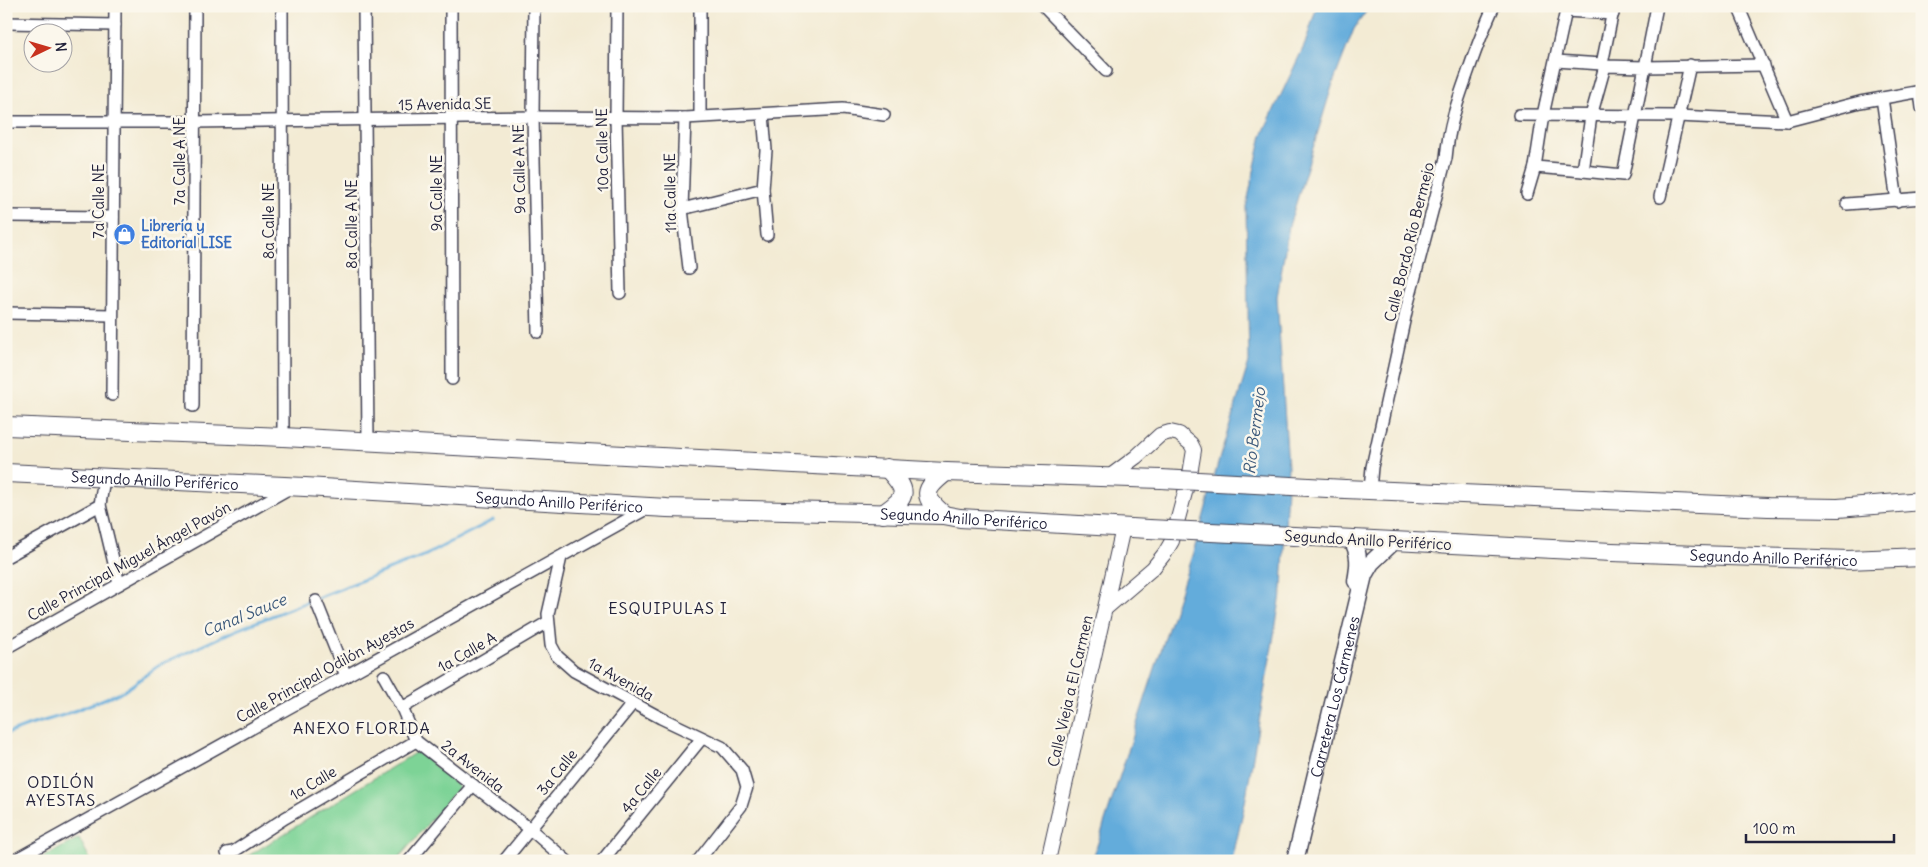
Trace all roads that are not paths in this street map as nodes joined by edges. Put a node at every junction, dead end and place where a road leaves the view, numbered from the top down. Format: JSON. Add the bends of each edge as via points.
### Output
{"nodes":[{"id":1,"x":115,"y":6,"type":"edge"},
{"id":2,"x":195,"y":6,"type":"edge"},
{"id":3,"x":282,"y":6,"type":"edge"},
{"id":4,"x":364,"y":6,"type":"edge"},
{"id":5,"x":451,"y":6,"type":"edge"},
{"id":6,"x":534,"y":6,"type":"edge"},
{"id":7,"x":616,"y":6,"type":"edge"},
{"id":8,"x":700,"y":6,"type":"edge"},
{"id":9,"x":1494,"y":6,"type":"edge"},
{"id":10,"x":1657,"y":6,"type":"edge"},
{"id":11,"x":1738,"y":6,"type":"edge"},
{"id":12,"x":1047,"y":8,"type":"edge"},
{"id":13,"x":1567,"y":9,"type":"edge"},
{"id":14,"x":1614,"y":10,"type":"edge"},
{"id":15,"x":6,"y":23,"type":"edge"},
{"id":16,"x":115,"y":25,"type":"junction"},
{"id":17,"x":1556,"y":61,"type":"junction"},
{"id":18,"x":1604,"y":65,"type":"junction"},
{"id":19,"x":1690,"y":65,"type":"junction"},
{"id":20,"x":1764,"y":65,"type":"junction"},
{"id":21,"x":1645,"y":67,"type":"junction"},
{"id":22,"x":1106,"y":71,"type":"dead end"},
{"id":23,"x":1921,"y":91,"type":"edge"},
{"id":24,"x":1882,"y":98,"type":"junction"},
{"id":25,"x":1922,"y":108,"type":"edge"},
{"id":26,"x":763,"y":114,"type":"junction"},
{"id":27,"x":884,"y":115,"type":"dead end"},
{"id":28,"x":1519,"y":115,"type":"dead end"},
{"id":29,"x":1543,"y":115,"type":"junction"},
{"id":30,"x":700,"y":116,"type":"junction"},
{"id":31,"x":1591,"y":116,"type":"junction"},
{"id":32,"x":1635,"y":116,"type":"junction"},
{"id":33,"x":1677,"y":116,"type":"junction"},
{"id":34,"x":533,"y":117,"type":"junction"},
{"id":35,"x":616,"y":118,"type":"junction"},
{"id":36,"x":684,"y":118,"type":"junction"},
{"id":37,"x":451,"y":119,"type":"junction"},
{"id":38,"x":282,"y":120,"type":"junction"},
{"id":39,"x":365,"y":120,"type":"junction"},
{"id":40,"x":1787,"y":121,"type":"junction"},
{"id":41,"x":6,"y":122,"type":"edge"},
{"id":42,"x":114,"y":122,"type":"junction"},
{"id":43,"x":194,"y":122,"type":"junction"},
{"id":44,"x":1535,"y":167,"type":"junction"},
{"id":45,"x":1583,"y":170,"type":"junction"},
{"id":46,"x":763,"y":189,"type":"junction"},
{"id":47,"x":1527,"y":194,"type":"dead end"},
{"id":48,"x":1660,"y":197,"type":"dead end"},
{"id":49,"x":1922,"y":198,"type":"edge"},
{"id":50,"x":1897,"y":201,"type":"junction"},
{"id":51,"x":1847,"y":204,"type":"dead end"},
{"id":52,"x":682,"y":209,"type":"junction"},
{"id":53,"x":6,"y":216,"type":"edge"},
{"id":54,"x":113,"y":217,"type":"junction"},
{"id":55,"x":767,"y":235,"type":"dead end"},
{"id":56,"x":689,"y":268,"type":"dead end"},
{"id":57,"x":620,"y":293,"type":"dead end"},
{"id":58,"x":6,"y":313,"type":"edge"},
{"id":59,"x":112,"y":314,"type":"junction"},
{"id":60,"x":538,"y":332,"type":"dead end"},
{"id":61,"x":452,"y":379,"type":"dead end"},
{"id":62,"x":112,"y":395,"type":"dead end"},
{"id":63,"x":193,"y":406,"type":"dead end"},
{"id":64,"x":6,"y":426,"type":"edge"},
{"id":65,"x":283,"y":437,"type":"junction"},
{"id":66,"x":368,"y":442,"type":"junction"},
{"id":67,"x":887,"y":468,"type":"junction"},
{"id":68,"x":946,"y":472,"type":"junction"},
{"id":69,"x":6,"y":474,"type":"edge"},
{"id":70,"x":104,"y":478,"type":"junction"},
{"id":71,"x":1109,"y":478,"type":"junction"},
{"id":72,"x":293,"y":486,"type":"junction"},
{"id":73,"x":1370,"y":490,"type":"junction"},
{"id":74,"x":1922,"y":501,"type":"edge"},
{"id":75,"x":100,"y":506,"type":"junction"},
{"id":76,"x":652,"y":506,"type":"junction"},
{"id":77,"x":883,"y":514,"type":"junction"},
{"id":78,"x":944,"y":515,"type":"junction"},
{"id":79,"x":1123,"y":528,"type":"junction"},
{"id":80,"x":1352,"y":540,"type":"junction"},
{"id":81,"x":1393,"y":542,"type":"junction"},
{"id":82,"x":6,"y":557,"type":"edge"},
{"id":83,"x":560,"y":557,"type":"junction"},
{"id":84,"x":1922,"y":557,"type":"edge"},
{"id":85,"x":119,"y":584,"type":"junction"},
{"id":86,"x":316,"y":602,"type":"dead end"},
{"id":87,"x":1105,"y":609,"type":"junction"},
{"id":88,"x":548,"y":622,"type":"junction"},
{"id":89,"x":6,"y":648,"type":"edge"},
{"id":90,"x":346,"y":676,"type":"junction"},
{"id":91,"x":384,"y":676,"type":"dead end"},
{"id":92,"x":633,"y":703,"type":"junction"},
{"id":93,"x":402,"y":708,"type":"junction"},
{"id":94,"x":702,"y":738,"type":"junction"},
{"id":95,"x":416,"y":740,"type":"junction"},
{"id":96,"x":473,"y":785,"type":"junction"},
{"id":97,"x":530,"y":829,"type":"junction"},
{"id":98,"x":227,"y":853,"type":"dead end"},
{"id":99,"x":13,"y":861,"type":"edge"},
{"id":100,"x":409,"y":861,"type":"edge"},
{"id":101,"x":504,"y":861,"type":"edge"},
{"id":102,"x":567,"y":861,"type":"edge"},
{"id":103,"x":602,"y":861,"type":"edge"},
{"id":104,"x":698,"y":861,"type":"edge"},
{"id":105,"x":1048,"y":861,"type":"edge"},
{"id":106,"x":1289,"y":861,"type":"edge"},
{"id":107,"x":1294,"y":861,"type":"edge"}],
"edges":[{"from":1,"to":16,"type":"street","name":"7a Calle NE"},
{"from":2,"to":43,"type":"street","name":"7a Calle A NE"},
{"from":3,"to":38,"type":"street","name":"8a Calle NE"},
{"from":4,"to":39,"type":"street","name":"8a Calle A NE"},
{"from":5,"to":37,"type":"street","name":"9a Calle NE"},
{"from":6,"to":34,"type":"street","name":"9a Calle A NE"},
{"from":7,"to":35,"type":"street","name":"10a Calle NE"},
{"from":8,"to":30,"type":"street"},
{"from":9,"to":73,"type":"street","name":"Calle Bordo Río Bermejo","via":[[1453,114],[1446,158],[1408,303],[1372,467]]},
{"from":10,"to":21,"type":"street"},
{"from":11,"to":20,"type":"street"},
{"from":12,"to":22,"type":"street"},
{"from":13,"to":14,"type":"street"},
{"from":13,"to":17,"type":"street"},
{"from":14,"to":18,"type":"street"},
{"from":15,"to":16,"type":"street"},
{"from":16,"to":42,"type":"street","name":"7a Calle NE"},
{"from":17,"to":18,"type":"street"},
{"from":17,"to":29,"type":"street"},
{"from":18,"to":21,"type":"street"},
{"from":18,"to":31,"type":"street"},
{"from":19,"to":20,"type":"street"},
{"from":19,"to":21,"type":"street"},
{"from":19,"to":33,"type":"street"},
{"from":20,"to":40,"type":"street"},
{"from":21,"to":32,"type":"street"},
{"from":23,"to":24,"type":"street"},
{"from":23,"to":25,"type":"street"},
{"from":24,"to":40,"type":"street"},
{"from":24,"to":50,"type":"street"},
{"from":26,"to":27,"type":"street","name":"15 Avenida SE","via":[[843,109]]},
{"from":26,"to":30,"type":"street","name":"15 Avenida SE"},
{"from":26,"to":46,"type":"street","via":[[766,150]]},
{"from":28,"to":29,"type":"street"},
{"from":29,"to":31,"type":"street"},
{"from":29,"to":44,"type":"street"},
{"from":30,"to":36,"type":"street","name":"15 Avenida SE"},
{"from":31,"to":32,"type":"street"},
{"from":31,"to":45,"type":"street"},
{"from":32,"to":33,"type":"street"},
{"from":32,"to":45,"type":"street","via":[[1623,175]]},
{"from":33,"to":40,"type":"street"},
{"from":33,"to":48,"type":"street"},
{"from":34,"to":35,"type":"street","name":"15 Avenida SE"},
{"from":34,"to":37,"type":"street","name":"15 Avenida SE"},
{"from":34,"to":60,"type":"street","name":"9a Calle A NE"},
{"from":35,"to":36,"type":"street","name":"15 Avenida SE"},
{"from":35,"to":57,"type":"street","name":"10a Calle NE"},
{"from":36,"to":52,"type":"street","name":"11a Calle NE"},
{"from":37,"to":39,"type":"street","name":"15 Avenida SE"},
{"from":37,"to":61,"type":"street","name":"9a Calle NE"},
{"from":38,"to":39,"type":"street","name":"15 Avenida SE"},
{"from":38,"to":43,"type":"street","name":"15 Avenida SE"},
{"from":38,"to":65,"type":"street","name":"8a Calle NE"},
{"from":39,"to":66,"type":"street","name":"8a Calle A NE"},
{"from":41,"to":42,"type":"street","name":"15 Avenida SE"},
{"from":42,"to":43,"type":"street","name":"15 Avenida SE"},
{"from":42,"to":54,"type":"street","name":"7a Calle NE"},
{"from":43,"to":63,"type":"street","name":"7a Calle A NE"},
{"from":44,"to":45,"type":"street"},
{"from":44,"to":47,"type":"street"},
{"from":46,"to":52,"type":"street"},
{"from":46,"to":55,"type":"street"},
{"from":49,"to":50,"type":"street"},
{"from":50,"to":51,"type":"street"},
{"from":52,"to":56,"type":"street","name":"11a Calle NE"},
{"from":53,"to":54,"type":"street"},
{"from":54,"to":59,"type":"street","name":"7a Calle NE"},
{"from":58,"to":59,"type":"street"},
{"from":59,"to":62,"type":"street","name":"7a Calle NE"},
{"from":64,"to":65,"type":"main road"},
{"from":65,"to":66,"type":"main road"},
{"from":66,"to":67,"type":"main road"},
{"from":67,"to":68,"type":"main road"},
{"from":67,"to":77,"type":"main road","via":[[903,488],[903,497]]},
{"from":68,"to":71,"type":"main road"},
{"from":68,"to":78,"type":"main road","via":[[928,489],[928,498]]},
{"from":69,"to":70,"type":"main road","name":"Segundo Anillo Periférico"},
{"from":70,"to":72,"type":"main road","name":"Segundo Anillo Periférico"},
{"from":70,"to":75,"type":"street"},
{"from":71,"to":73,"type":"main road","bridge":true},
{"from":71,"to":87,"type":"street","via":[[1160,435],[1179,434],[1194,450],[1172,541],[1152,568]]},
{"from":72,"to":76,"type":"main road","name":"Segundo Anillo Periférico"},
{"from":72,"to":85,"type":"street","name":"Calle Principal Miguel Ángel Pavón"},
{"from":73,"to":74,"type":"main road","via":[[1768,507],[1838,508]]},
{"from":75,"to":82,"type":"street"},
{"from":75,"to":85,"type":"street"},
{"from":76,"to":77,"type":"main road","name":"Segundo Anillo Periférico"},
{"from":76,"to":83,"type":"street","name":"Calle Principal Odilón Ayestas"},
{"from":77,"to":78,"type":"main road","name":"Segundo Anillo Periférico"},
{"from":78,"to":79,"type":"main road","name":"Segundo Anillo Periférico"},
{"from":79,"to":80,"type":"main road","name":"Segundo Anillo Periférico","bridge":true},
{"from":79,"to":87,"type":"street","name":"Calle Vieja a El Carmen"},
{"from":80,"to":81,"type":"main road","name":"Segundo Anillo Periférico"},
{"from":80,"to":106,"type":"main road","name":"Carretera Los Cármenes","via":[[1359,555],[1358,573]]},
{"from":81,"to":84,"type":"main road","name":"Segundo Anillo Periférico","via":[[1848,560]]},
{"from":81,"to":107,"type":"main road","name":"Carretera Los Cármenes","via":[[1371,563],[1364,575]]},
{"from":83,"to":88,"type":"street","name":"1a Avenida"},
{"from":83,"to":90,"type":"street","name":"Calle Principal Odilón Ayestas"},
{"from":85,"to":89,"type":"street","name":"Calle Principal Miguel Ángel Pavón"},
{"from":86,"to":90,"type":"street"},
{"from":87,"to":105,"type":"street","name":"Calle Vieja a El Carmen"},
{"from":88,"to":92,"type":"street","name":"1a Avenida","via":[[551,645],[563,662]]},
{"from":88,"to":93,"type":"street","name":"1a Calle A"},
{"from":90,"to":99,"type":"street","name":"Calle Principal Odilón Ayestas"},
{"from":91,"to":93,"type":"street","name":"2a Avenida"},
{"from":92,"to":94,"type":"street","name":"1a Avenida"},
{"from":92,"to":97,"type":"street","name":"3a Calle"},
{"from":93,"to":95,"type":"street","name":"2a Avenida"},
{"from":94,"to":103,"type":"street","name":"4a Calle"},
{"from":94,"to":104,"type":"street","name":"1a Avenida","via":[[722,747],[742,770],[747,787],[741,806]]},
{"from":95,"to":96,"type":"street","name":"2a Avenida"},
{"from":95,"to":98,"type":"street","name":"1a Calle"},
{"from":96,"to":97,"type":"street","name":"2a Avenida"},
{"from":96,"to":100,"type":"street"},
{"from":97,"to":101,"type":"street","name":"3a Calle"},
{"from":97,"to":102,"type":"street","name":"2a Avenida"}]}
